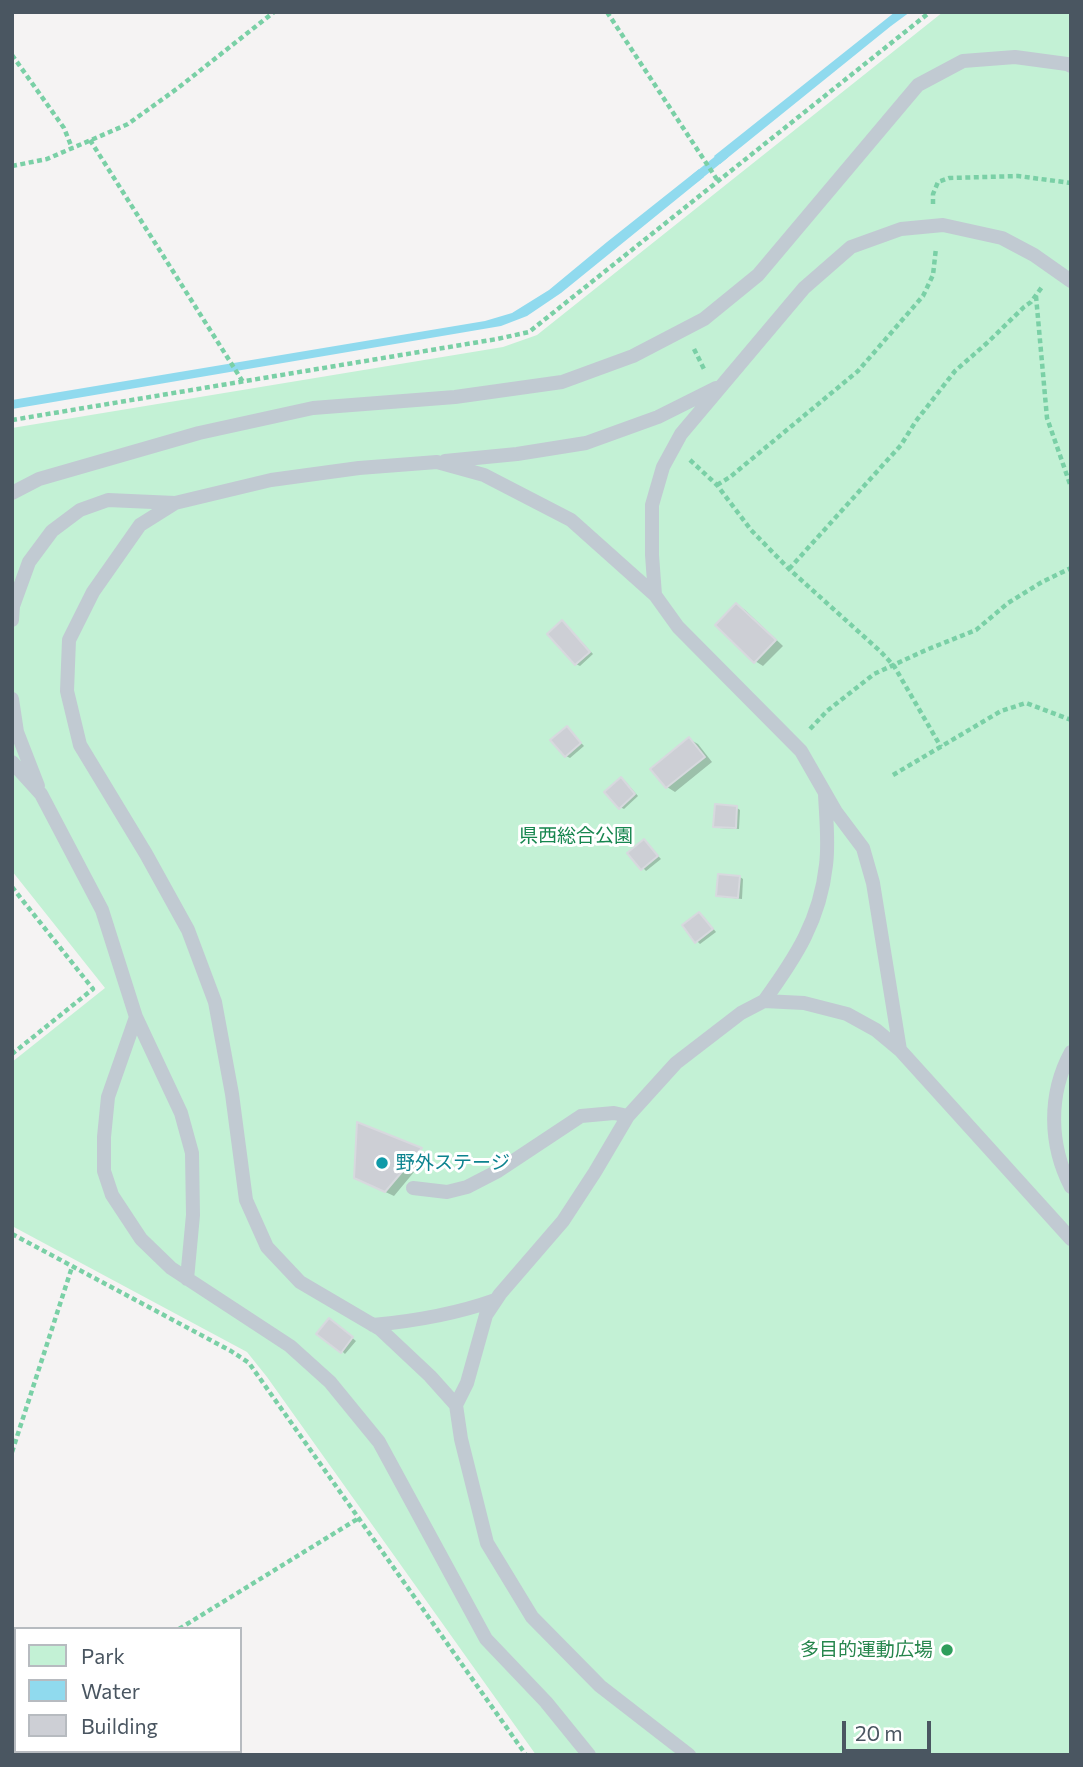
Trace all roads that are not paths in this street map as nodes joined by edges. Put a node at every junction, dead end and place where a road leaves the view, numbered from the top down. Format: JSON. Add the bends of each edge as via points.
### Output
{"nodes":[{"id":1,"x":1071,"y":66,"type":"edge"},
{"id":2,"x":1071,"y":281,"type":"edge"},
{"id":3,"x":717,"y":388,"type":"junction"},
{"id":4,"x":437,"y":462,"type":"junction"},
{"id":5,"x":12,"y":493,"type":"edge"},
{"id":6,"x":175,"y":503,"type":"junction"},
{"id":7,"x":655,"y":595,"type":"junction"},
{"id":8,"x":12,"y":620,"type":"edge"},
{"id":9,"x":12,"y":699,"type":"edge"},
{"id":10,"x":12,"y":762,"type":"edge"},
{"id":11,"x":825,"y":793,"type":"junction"},
{"id":12,"x":41,"y":794,"type":"junction"},
{"id":13,"x":765,"y":1001,"type":"junction"},
{"id":14,"x":136,"y":1017,"type":"junction"},
{"id":15,"x":900,"y":1050,"type":"junction"},
{"id":16,"x":1071,"y":1052,"type":"edge"},
{"id":17,"x":628,"y":1116,"type":"junction"},
{"id":18,"x":1071,"y":1186,"type":"edge"},
{"id":19,"x":413,"y":1188,"type":"dead end"},
{"id":20,"x":1071,"y":1239,"type":"edge"},
{"id":21,"x":187,"y":1279,"type":"junction"},
{"id":22,"x":495,"y":1300,"type":"junction"},
{"id":23,"x":373,"y":1325,"type":"junction"},
{"id":24,"x":456,"y":1405,"type":"junction"},
{"id":25,"x":589,"y":1755,"type":"edge"},
{"id":26,"x":689,"y":1755,"type":"edge"}],
"edges":[{"from":1,"to":5,"type":"lane","via":[[1016,57],[963,61],[918,85],[758,275],[704,319],[633,356],[562,382],[455,397],[313,408],[199,433],[39,479]]},
{"from":2,"to":3,"type":"lane","via":[[1002,238],[943,225],[901,229],[851,247],[804,288]]},
{"from":3,"to":4,"type":"lane","via":[[586,443]]},
{"from":3,"to":7,"type":"lane","via":[[681,434],[663,467],[652,505]]},
{"from":4,"to":6,"type":"lane","via":[[271,480]]},
{"from":4,"to":7,"type":"lane","via":[[484,475],[571,520]]},
{"from":6,"to":8,"type":"lane","via":[[108,499],[80,510],[52,531],[29,562]]},
{"from":6,"to":23,"type":"lane","via":[[141,525],[93,592],[69,640],[66,691],[80,745],[188,930],[215,1002],[246,1200],[267,1247],[300,1282]]},
{"from":7,"to":11,"type":"lane","via":[[678,627],[801,751]]},
{"from":9,"to":12,"type":"lane","via":[[17,732]]},
{"from":10,"to":12,"type":"lane"},
{"from":11,"to":13,"type":"lane","via":[[826,864],[815,917],[792,964]]},
{"from":11,"to":15,"type":"lane","via":[[867,859]]},
{"from":12,"to":14,"type":"lane","via":[[102,910]]},
{"from":13,"to":15,"type":"lane","via":[[804,1003],[847,1014]]},
{"from":13,"to":17,"type":"lane","via":[[741,1013],[676,1063]]},
{"from":14,"to":21,"type":"lane","via":[[181,1113],[192,1153]]},
{"from":14,"to":21,"type":"lane","via":[[108,1097],[104,1171],[112,1195],[141,1239]]},
{"from":15,"to":20,"type":"lane"},
{"from":16,"to":18,"type":"lane","via":[[1055,1093],[1054,1133]]},
{"from":17,"to":19,"type":"lane","via":[[581,1116],[467,1187],[447,1192]]},
{"from":17,"to":22,"type":"lane","via":[[563,1221]]},
{"from":21,"to":25,"type":"lane","via":[[290,1346],[330,1382],[379,1442],[486,1639]]},
{"from":22,"to":23,"type":"lane","via":[[410,1322]]},
{"from":22,"to":24,"type":"lane","via":[[485,1315],[467,1383]]},
{"from":23,"to":24,"type":"lane"},
{"from":24,"to":26,"type":"lane","via":[[487,1543],[532,1617],[600,1685]]}]}
